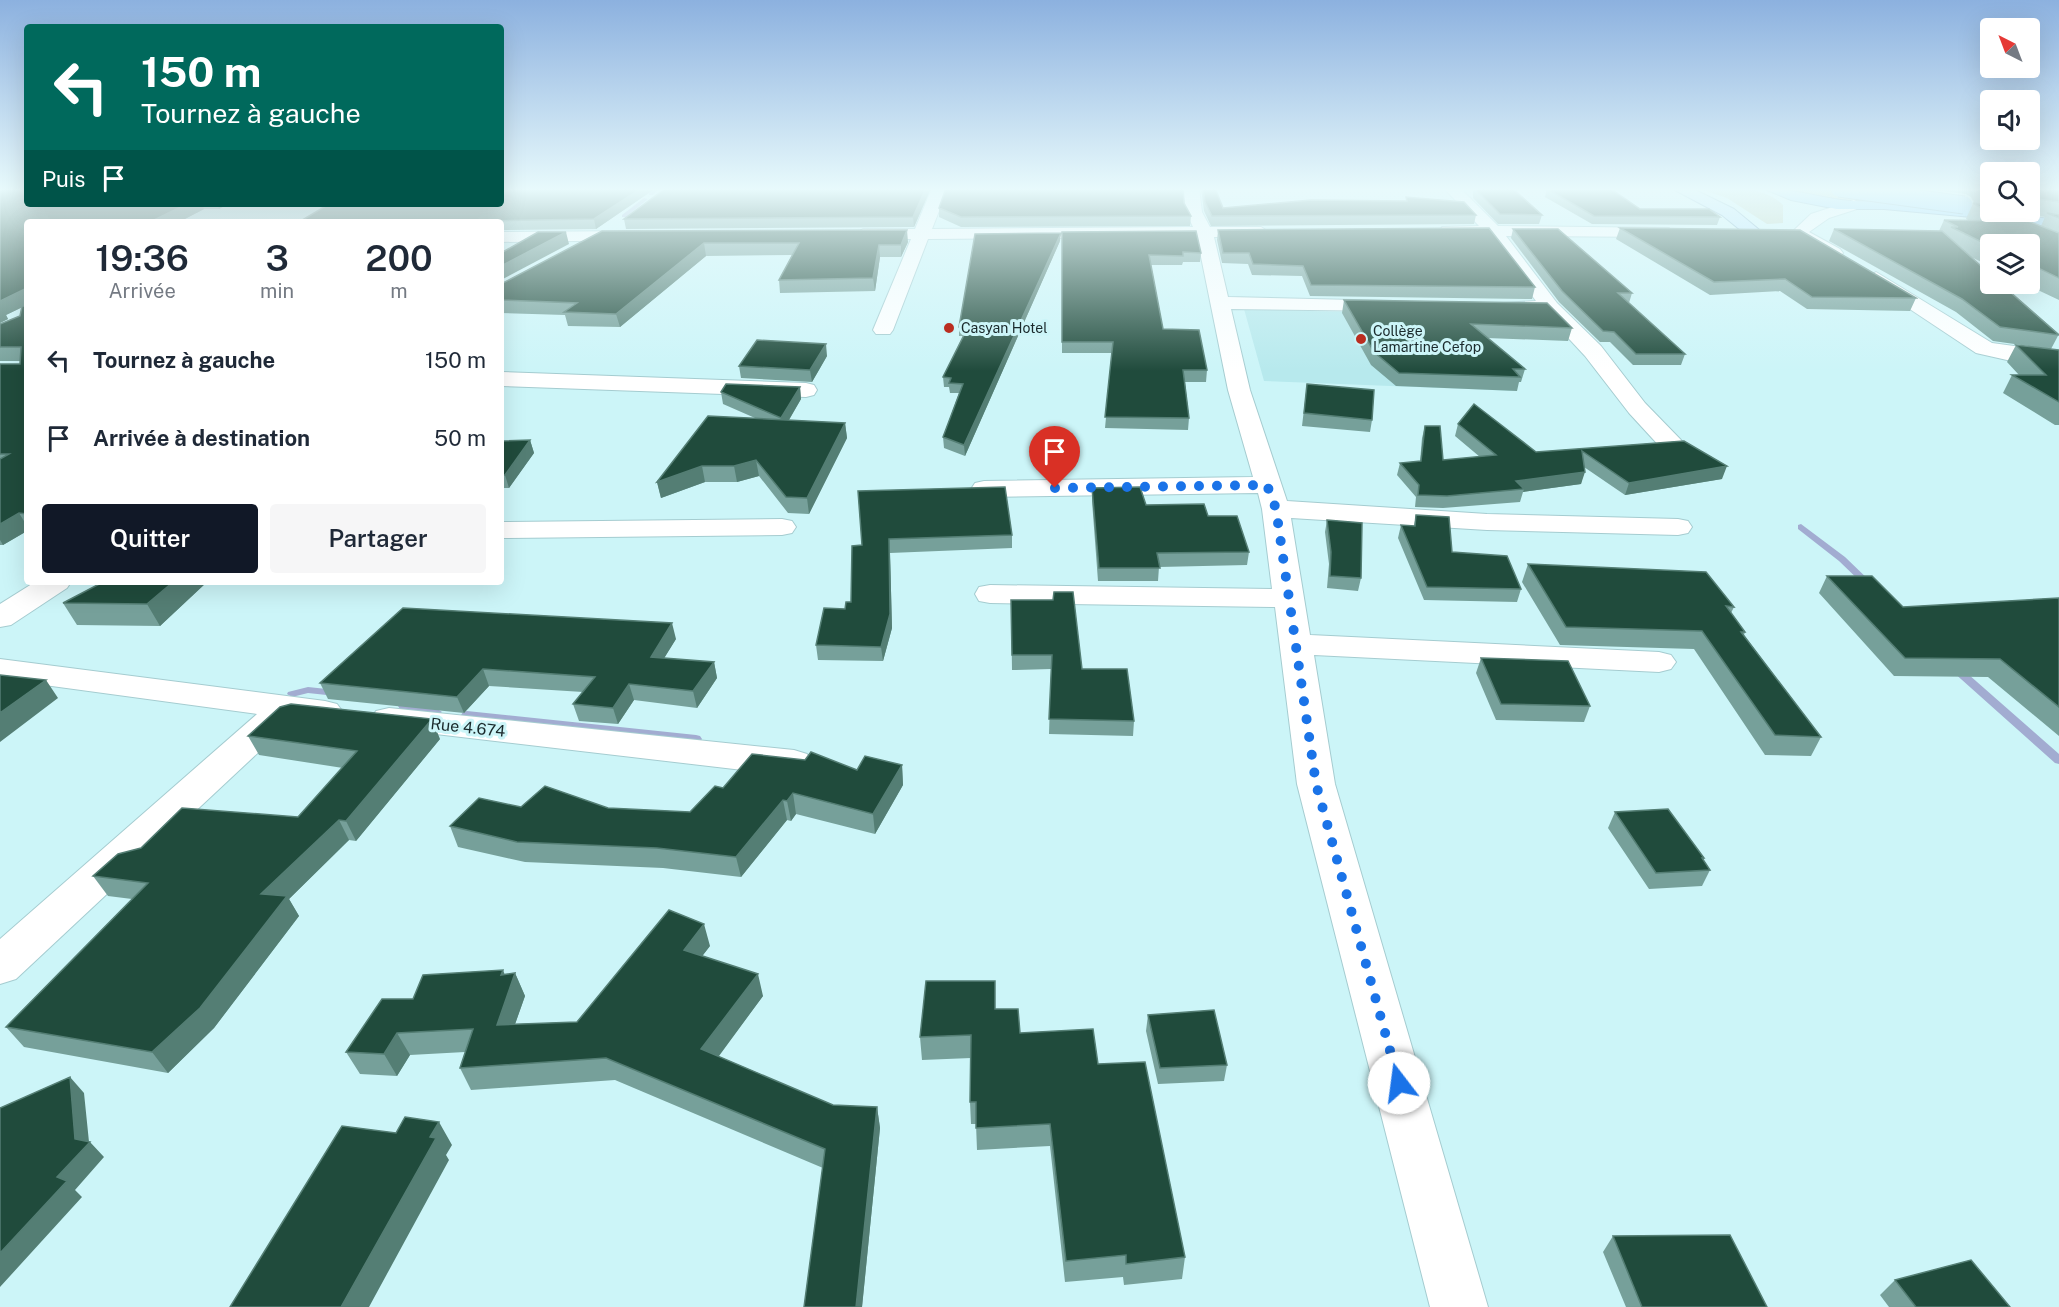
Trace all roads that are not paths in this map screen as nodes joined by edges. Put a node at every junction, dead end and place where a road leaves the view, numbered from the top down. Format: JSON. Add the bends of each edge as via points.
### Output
{"nodes":[{"id":1,"x":577,"y":249,"type":"edge"},
{"id":2,"x":915,"y":249,"type":"edge"},
{"id":3,"x":1208,"y":249,"type":"edge"},
{"id":4,"x":1506,"y":249,"type":"edge"},
{"id":5,"x":1831,"y":249,"type":"edge"},
{"id":6,"x":571,"y":252,"type":"edge"},
{"id":7,"x":1219,"y":303,"type":"junction"},
{"id":8,"x":1412,"y":305,"type":"edge"},
{"id":9,"x":1492,"y":306,"type":"edge"},
{"id":10,"x":1550,"y":307,"type":"junction"},
{"id":11,"x":883,"y":330,"type":"dead end"},
{"id":12,"x":2059,"y":359,"type":"edge"},
{"id":13,"x":504,"y":379,"type":"edge"},
{"id":14,"x":806,"y":390,"type":"edge"},
{"id":15,"x":1672,"y":445,"type":"edge"},
{"id":16,"x":984,"y":489,"type":"edge"},
{"id":17,"x":1271,"y":497,"type":"junction"},
{"id":18,"x":782,"y":527,"type":"dead end"},
{"id":19,"x":1678,"y":527,"type":"dead end"},
{"id":20,"x":504,"y":530,"type":"edge"},
{"id":21,"x":52,"y":585,"type":"edge"},
{"id":22,"x":990,"y":594,"type":"dead end"},
{"id":23,"x":1290,"y":598,"type":"junction"},
{"id":24,"x":0,"y":618,"type":"edge"},
{"id":25,"x":1297,"y":644,"type":"junction"},
{"id":26,"x":1659,"y":662,"type":"dead end"},
{"id":27,"x":0,"y":669,"type":"edge"},
{"id":28,"x":285,"y":708,"type":"junction"},
{"id":29,"x":794,"y":763,"type":"edge"},
{"id":30,"x":0,"y":966,"type":"edge"},
{"id":31,"x":1459,"y":1307,"type":"edge"}],
"edges":[{"from":1,"to":6,"type":"street"},
{"from":2,"to":11,"type":"street"},
{"from":3,"to":7,"type":"street"},
{"from":4,"to":10,"type":"street"},
{"from":5,"to":12,"type":"street","via":[[1984,348]]},
{"from":7,"to":8,"type":"street"},
{"from":7,"to":17,"type":"street","via":[[1239,390]]},
{"from":9,"to":10,"type":"street"},
{"from":10,"to":15,"type":"street","via":[[1593,351]]},
{"from":13,"to":14,"type":"street"},
{"from":16,"to":17,"type":"street"},
{"from":17,"to":19,"type":"street","via":[[1487,522]]},
{"from":17,"to":23,"type":"street"},
{"from":18,"to":20,"type":"street"},
{"from":21,"to":24,"type":"street"},
{"from":22,"to":23,"type":"street"},
{"from":23,"to":25,"type":"street"},
{"from":25,"to":26,"type":"street"},
{"from":25,"to":31,"type":"street","via":[[1316,784]]},
{"from":27,"to":28,"type":"street","name":"Rue 4.674"},
{"from":28,"to":29,"type":"street","name":"Rue 4.674"},
{"from":28,"to":30,"type":"street"}]}
